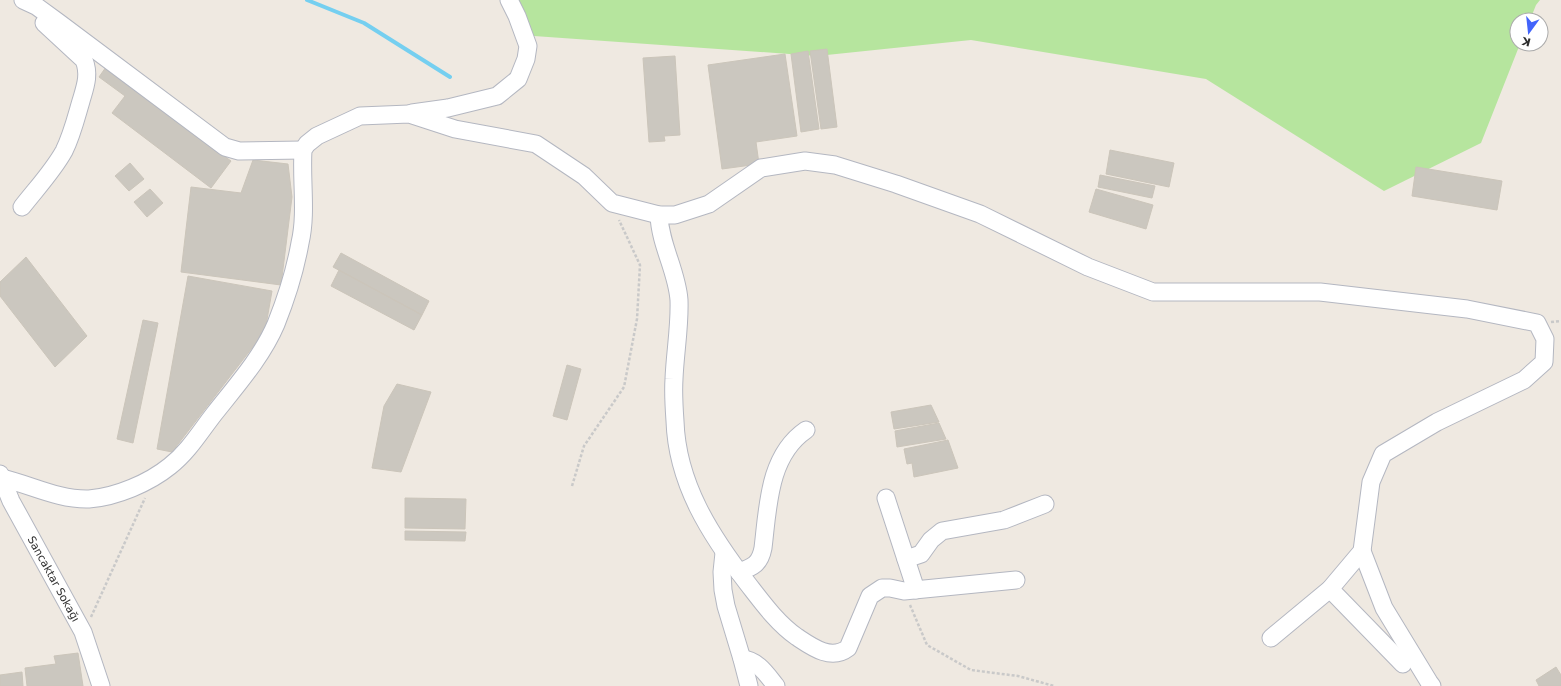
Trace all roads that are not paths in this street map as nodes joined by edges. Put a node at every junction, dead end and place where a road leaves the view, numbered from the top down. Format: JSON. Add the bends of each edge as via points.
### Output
{"nodes":[{"id":1,"x":509,"y":0,"type":"edge"},
{"id":2,"x":29,"y":3,"type":"edge"},
{"id":3,"x":409,"y":114,"type":"junction"},
{"id":4,"x":303,"y":150,"type":"junction"},
{"id":5,"x":22,"y":207,"type":"dead end"},
{"id":6,"x":659,"y":215,"type":"junction"},
{"id":7,"x":806,"y":430,"type":"dead end"},
{"id":8,"x":1,"y":476,"type":"edge"},
{"id":9,"x":886,"y":498,"type":"dead end"},
{"id":10,"x":1045,"y":504,"type":"dead end"},
{"id":11,"x":1362,"y":550,"type":"junction"},
{"id":12,"x":724,"y":553,"type":"junction"},
{"id":13,"x":906,"y":560,"type":"junction"},
{"id":14,"x":739,"y":572,"type":"junction"},
{"id":15,"x":1016,"y":580,"type":"dead end"},
{"id":16,"x":1330,"y":589,"type":"junction"},
{"id":17,"x":910,"y":591,"type":"junction"},
{"id":18,"x":1271,"y":638,"type":"dead end"},
{"id":19,"x":742,"y":659,"type":"junction"},
{"id":20,"x":1403,"y":664,"type":"dead end"},
{"id":21,"x":101,"y":686,"type":"edge"},
{"id":22,"x":749,"y":686,"type":"edge"},
{"id":23,"x":776,"y":686,"type":"edge"},
{"id":24,"x":1432,"y":686,"type":"edge"}],
"edges":[{"from":1,"to":3,"type":"street","via":[[528,46],[518,78],[497,96]]},
{"from":2,"to":4,"type":"street","via":[[64,26],[225,147],[240,151]]},
{"from":2,"to":5,"type":"street","via":[[37,17],[84,60],[87,78],[72,132],[63,152]]},
{"from":3,"to":4,"type":"street","via":[[360,116],[317,136]]},
{"from":3,"to":6,"type":"street","via":[[455,129],[536,144],[584,176],[612,203]]},
{"from":4,"to":8,"type":"street","via":[[301,242],[290,284],[275,325],[244,375],[185,452],[158,474],[106,496],[76,499],[59,496]]},
{"from":6,"to":11,"type":"street","via":[[674,215],[709,204],[761,168],[805,161],[835,165],[980,214],[1088,267],[1153,292],[1320,292],[1467,309],[1537,323],[1545,339],[1544,362],[1524,380],[1437,422],[1383,454],[1371,482]]},
{"from":6,"to":12,"type":"street","via":[[660,230],[676,278],[679,299],[674,380],[674,422],[678,450],[692,496]]},
{"from":7,"to":14,"type":"street","via":[[791,443],[777,468],[760,558],[753,566]]},
{"from":8,"to":21,"type":"street","name":"Sancaktar Sokağı","via":[[11,501],[83,632]]},
{"from":9,"to":13,"type":"street"},
{"from":10,"to":13,"type":"street","via":[[1004,520],[942,532],[931,540],[921,554]]},
{"from":11,"to":16,"type":"street"},
{"from":11,"to":24,"type":"street","via":[[1384,608]]},
{"from":12,"to":14,"type":"street"},
{"from":12,"to":19,"type":"street","via":[[723,590]]},
{"from":13,"to":17,"type":"street"},
{"from":14,"to":17,"type":"street","via":[[792,633],[811,647],[828,653],[843,652],[848,648],[870,596],[875,591],[882,588]]},
{"from":15,"to":17,"type":"street"},
{"from":16,"to":18,"type":"street"},
{"from":16,"to":20,"type":"street"},
{"from":19,"to":22,"type":"street"},
{"from":19,"to":23,"type":"street","via":[[756,664]]}]}
